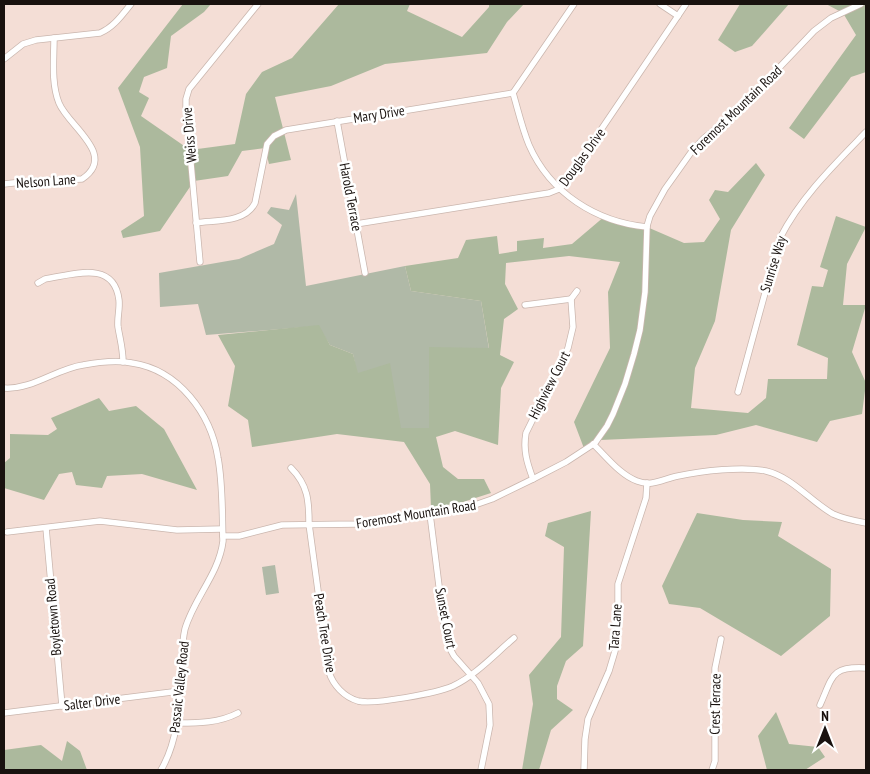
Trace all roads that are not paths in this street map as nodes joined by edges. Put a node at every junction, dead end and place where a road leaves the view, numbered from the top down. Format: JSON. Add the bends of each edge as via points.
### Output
{"nodes":[{"id":1,"x":131,"y":4,"type":"edge"},
{"id":2,"x":258,"y":4,"type":"edge"},
{"id":3,"x":574,"y":4,"type":"edge"},
{"id":4,"x":660,"y":4,"type":"edge"},
{"id":5,"x":686,"y":4,"type":"edge"},
{"id":6,"x":861,"y":4,"type":"edge"},
{"id":7,"x":678,"y":16,"type":"junction"},
{"id":8,"x":54,"y":38,"type":"junction"},
{"id":9,"x":4,"y":59,"type":"edge"},
{"id":10,"x":513,"y":93,"type":"junction"},
{"id":11,"x":337,"y":121,"type":"junction"},
{"id":12,"x":866,"y":132,"type":"edge"},
{"id":13,"x":4,"y":184,"type":"edge"},
{"id":14,"x":559,"y":189,"type":"junction"},
{"id":15,"x":196,"y":223,"type":"junction"},
{"id":16,"x":356,"y":224,"type":"junction"},
{"id":17,"x":647,"y":228,"type":"junction"},
{"id":18,"x":200,"y":262,"type":"dead end"},
{"id":19,"x":365,"y":273,"type":"dead end"},
{"id":20,"x":38,"y":282,"type":"dead end"},
{"id":21,"x":577,"y":291,"type":"dead end"},
{"id":22,"x":571,"y":299,"type":"junction"},
{"id":23,"x":525,"y":305,"type":"dead end"},
{"id":24,"x":123,"y":362,"type":"junction"},
{"id":25,"x":4,"y":388,"type":"edge"},
{"id":26,"x":738,"y":392,"type":"dead end"},
{"id":27,"x":593,"y":444,"type":"junction"},
{"id":28,"x":291,"y":468,"type":"dead end"},
{"id":29,"x":533,"y":479,"type":"junction"},
{"id":30,"x":647,"y":483,"type":"junction"},
{"id":31,"x":430,"y":514,"type":"junction"},
{"id":32,"x":866,"y":523,"type":"edge"},
{"id":33,"x":309,"y":524,"type":"junction"},
{"id":34,"x":46,"y":528,"type":"junction"},
{"id":35,"x":222,"y":529,"type":"junction"},
{"id":36,"x":7,"y":532,"type":"dead end"},
{"id":37,"x":223,"y":536,"type":"junction"},
{"id":38,"x":514,"y":638,"type":"dead end"},
{"id":39,"x":721,"y":639,"type":"dead end"},
{"id":40,"x":866,"y":668,"type":"edge"},
{"id":41,"x":471,"y":674,"type":"junction"},
{"id":42,"x":180,"y":691,"type":"junction"},
{"id":43,"x":820,"y":705,"type":"dead end"},
{"id":44,"x":62,"y":706,"type":"junction"},
{"id":45,"x":4,"y":713,"type":"edge"},
{"id":46,"x":238,"y":713,"type":"dead end"},
{"id":47,"x":178,"y":723,"type":"junction"},
{"id":48,"x":160,"y":770,"type":"edge"},
{"id":49,"x":481,"y":770,"type":"edge"},
{"id":50,"x":584,"y":770,"type":"edge"},
{"id":51,"x":712,"y":770,"type":"edge"}],
"edges":[{"from":1,"to":8,"type":"street","via":[[106,30]]},
{"from":2,"to":15,"type":"street","name":"Weiss Drive","via":[[186,95]]},
{"from":3,"to":10,"type":"street"},
{"from":4,"to":7,"type":"street"},
{"from":5,"to":7,"type":"street","name":"Douglas Drive"},
{"from":6,"to":17,"type":"street","name":"Foremost Mountain Road","via":[[831,18],[814,31],[736,113],[703,139],[665,189]]},
{"from":7,"to":14,"type":"street","name":"Douglas Drive"},
{"from":8,"to":9,"type":"street","via":[[22,44]]},
{"from":8,"to":13,"type":"street","name":"Nelson Lane","via":[[59,102],[93,149],[93,166],[82,179]]},
{"from":10,"to":11,"type":"street","name":"Mary Drive"},
{"from":10,"to":14,"type":"street","via":[[530,147]]},
{"from":11,"to":15,"type":"street","name":"Mary Drive","via":[[286,130],[274,136],[267,144],[252,209],[240,217]]},
{"from":11,"to":16,"type":"street","name":"Harold Terrace"},
{"from":12,"to":26,"type":"street","name":"Sunrise Way","via":[[803,199],[780,238]]},
{"from":14,"to":16,"type":"street","name":"Douglas Drive"},
{"from":14,"to":17,"type":"street","via":[[585,208],[611,221]]},
{"from":15,"to":18,"type":"street","name":"Weiss Drive"},
{"from":16,"to":19,"type":"street","name":"Harold Terrace"},
{"from":17,"to":27,"type":"street","name":"Foremost Mountain Road","via":[[645,292],[634,354],[613,414]]},
{"from":20,"to":24,"type":"street","via":[[92,273],[108,277],[115,285],[119,299],[118,328]]},
{"from":21,"to":22,"type":"street"},
{"from":22,"to":23,"type":"street"},
{"from":22,"to":29,"type":"street","name":"Highview Court","via":[[573,327],[568,348],[526,433],[525,457]]},
{"from":24,"to":25,"type":"street","name":"Passaic Valley Road","via":[[78,366],[21,387]]},
{"from":24,"to":35,"type":"street","name":"Passaic Valley Road","via":[[144,365],[163,374],[190,396],[202,413],[218,456]]},
{"from":27,"to":29,"type":"street","name":"Foremost Mountain Road"},
{"from":27,"to":30,"type":"street","via":[[625,474]]},
{"from":28,"to":33,"type":"street","name":"Peach Tree Drive","via":[[304,484]]},
{"from":29,"to":31,"type":"street","name":"Foremost Mountain Road","via":[[482,503]]},
{"from":30,"to":32,"type":"street","via":[[734,469],[765,471],[784,478],[834,514]]},
{"from":30,"to":50,"type":"street","name":"Tara Lane","via":[[646,498],[618,584],[618,624],[613,661],[588,718]]},
{"from":31,"to":33,"type":"street","name":"Foremost Mountain Road","via":[[358,524]]},
{"from":31,"to":41,"type":"street","name":"Sunset Court","via":[[449,647]]},
{"from":33,"to":37,"type":"street","name":"Foremost Mountain Road","via":[[282,525],[239,536]]},
{"from":33,"to":41,"type":"street","name":"Peach Tree Drive","via":[[329,672],[342,692],[358,701],[371,702],[448,688]]},
{"from":34,"to":35,"type":"street","via":[[100,521],[168,530]]},
{"from":34,"to":36,"type":"street"},
{"from":34,"to":44,"type":"street","name":"Boyletown Road"},
{"from":35,"to":37,"type":"street","name":"Passaic Valley Road"},
{"from":37,"to":42,"type":"street","name":"Passaic Valley Road","via":[[218,563],[186,626]]},
{"from":38,"to":41,"type":"street","name":"Peach Tree Drive"},
{"from":39,"to":51,"type":"street","name":"Crest Terrace","via":[[716,668]]},
{"from":40,"to":43,"type":"street","via":[[848,667],[836,673]]},
{"from":41,"to":49,"type":"street","name":"Sunset Court","via":[[484,691],[490,711]]},
{"from":42,"to":44,"type":"street","name":"Salter Drive"},
{"from":42,"to":47,"type":"street","name":"Passaic Valley Road"},
{"from":44,"to":45,"type":"street","name":"Salter Drive"},
{"from":46,"to":47,"type":"street","via":[[222,720]]},
{"from":47,"to":48,"type":"street","name":"Passaic Valley Road","via":[[172,746]]}]}
